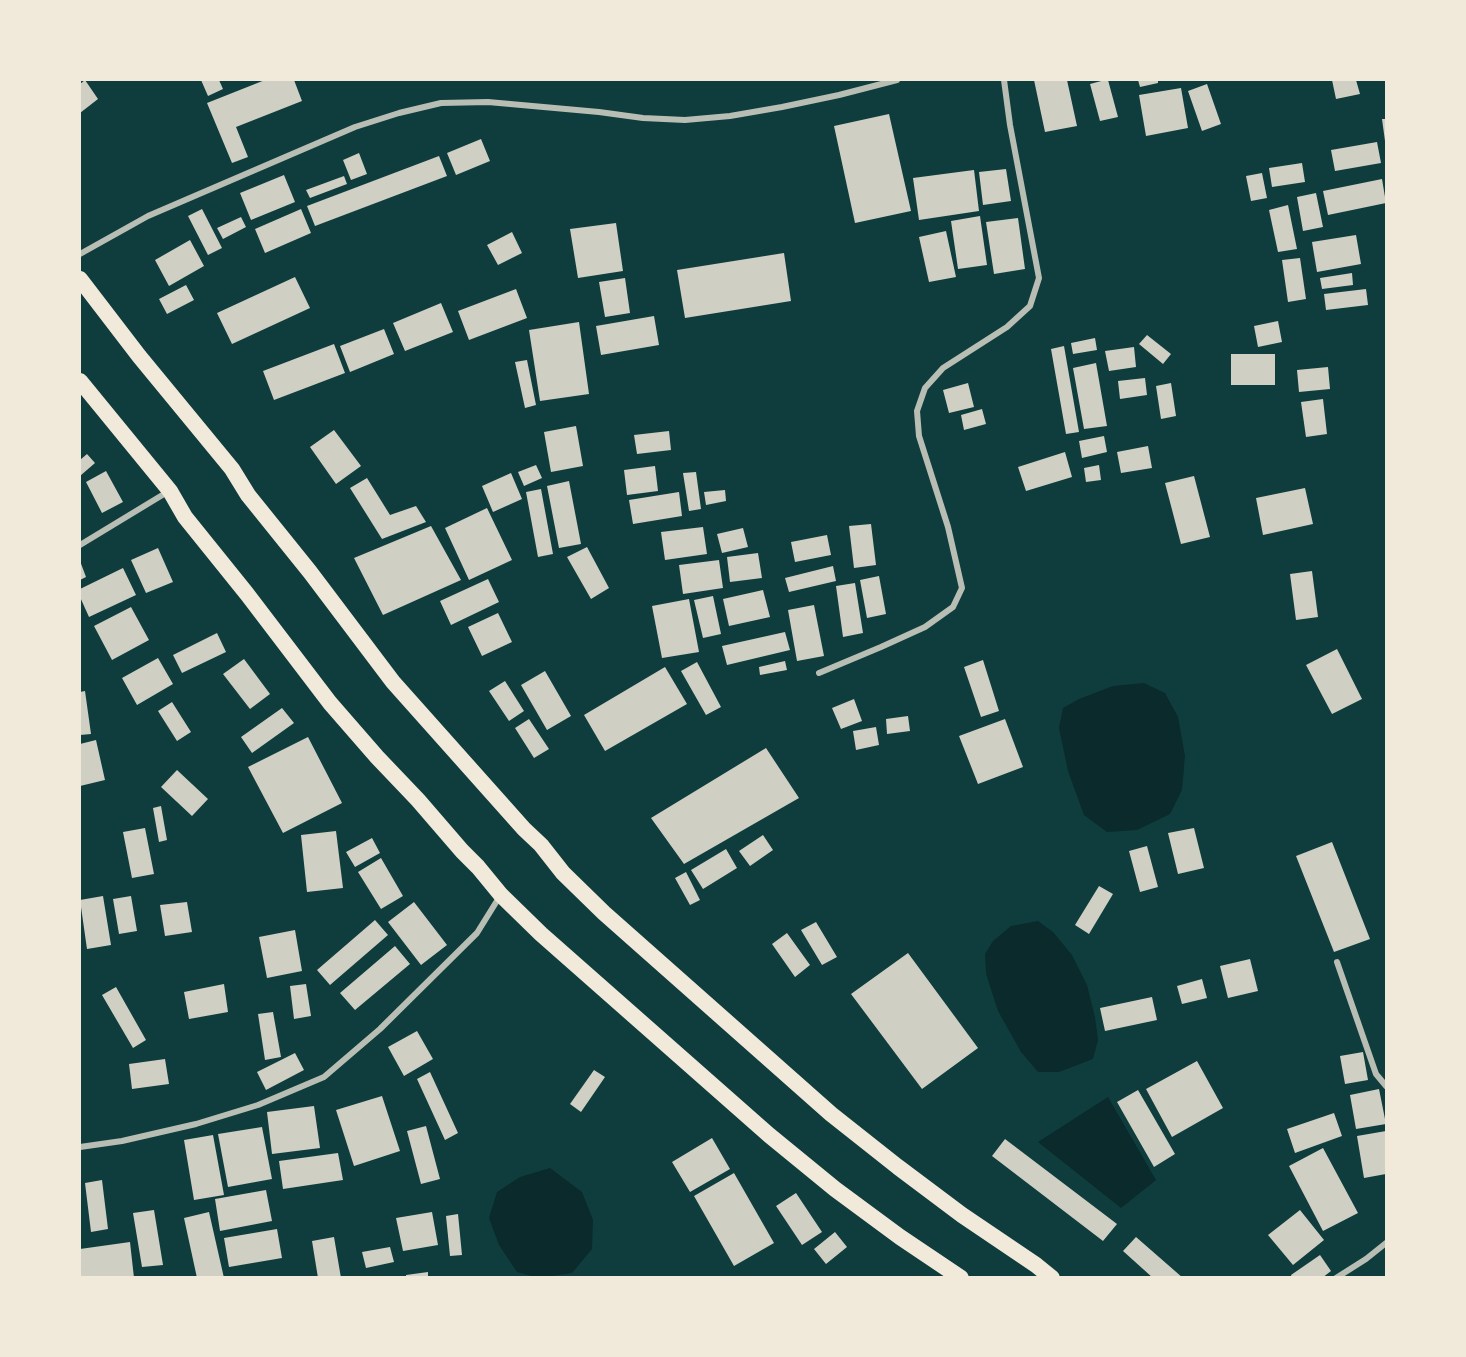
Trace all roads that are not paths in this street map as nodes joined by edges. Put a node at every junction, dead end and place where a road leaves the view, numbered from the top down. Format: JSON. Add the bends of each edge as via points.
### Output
{"nodes":[{"id":1,"x":897,"y":80,"type":"edge"},
{"id":2,"x":1004,"y":80,"type":"edge"},
{"id":3,"x":80,"y":254,"type":"edge"},
{"id":4,"x":80,"y":279,"type":"edge"},
{"id":5,"x":80,"y":381,"type":"edge"},
{"id":6,"x":170,"y":491,"type":"junction"},
{"id":7,"x":80,"y":545,"type":"edge"},
{"id":8,"x":819,"y":673,"type":"dead end"},
{"id":9,"x":501,"y":895,"type":"junction"},
{"id":10,"x":1337,"y":962,"type":"dead end"},
{"id":11,"x":1386,"y":1087,"type":"edge"},
{"id":12,"x":80,"y":1147,"type":"edge"},
{"id":13,"x":1386,"y":1243,"type":"edge"},
{"id":14,"x":961,"y":1278,"type":"edge"},
{"id":15,"x":1052,"y":1278,"type":"edge"},
{"id":16,"x":1336,"y":1278,"type":"edge"}],
"edges":[{"from":1,"to":3,"type":"street","via":[[782,107],[685,120],[488,102],[441,103],[356,127],[148,216]]},
{"from":2,"to":8,"type":"street","via":[[1039,278],[1030,306],[1007,327],[943,368],[925,388],[917,411],[919,436],[948,527],[962,588],[953,607],[925,627]]},
{"from":4,"to":15,"type":"highway","via":[[232,469],[393,682],[563,873],[831,1114],[962,1215]]},
{"from":5,"to":6,"type":"highway"},
{"from":6,"to":7,"type":"street"},
{"from":6,"to":9,"type":"highway","via":[[185,517],[330,703]]},
{"from":9,"to":12,"type":"street","via":[[477,933],[380,1029],[324,1077],[258,1105],[196,1124],[122,1142]]},
{"from":9,"to":14,"type":"highway","via":[[769,1135],[835,1189]]},
{"from":10,"to":11,"type":"street","via":[[1376,1074]]},
{"from":13,"to":16,"type":"street"}]}
